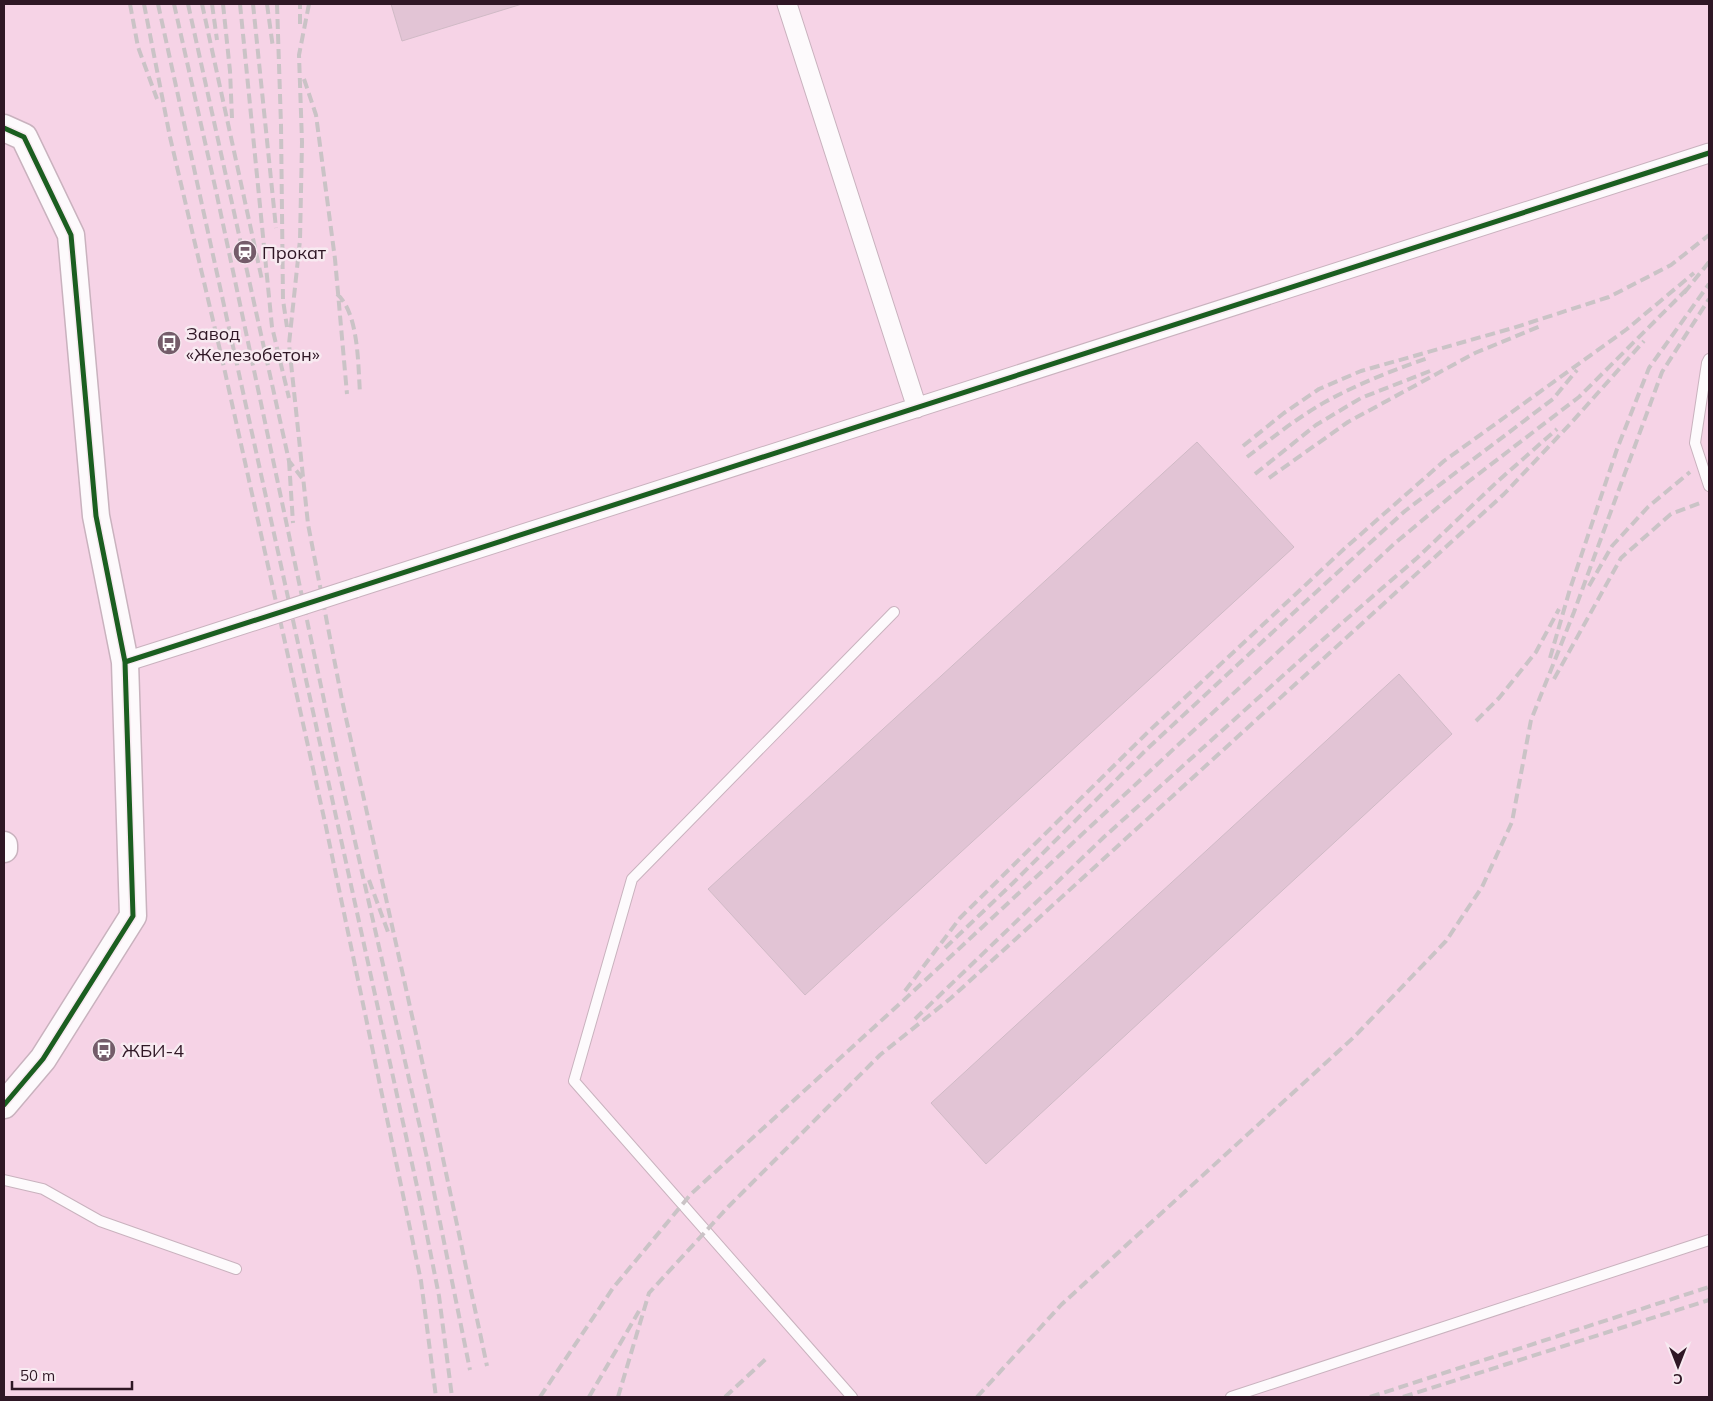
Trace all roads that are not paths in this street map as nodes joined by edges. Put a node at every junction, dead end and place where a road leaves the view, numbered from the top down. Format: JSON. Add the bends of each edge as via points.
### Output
{"nodes":[{"id":1,"x":787,"y":4,"type":"edge"},
{"id":2,"x":4,"y":128,"type":"edge"},
{"id":3,"x":1709,"y":153,"type":"edge"},
{"id":4,"x":1709,"y":359,"type":"edge"},
{"id":5,"x":917,"y":408,"type":"junction"},
{"id":6,"x":1709,"y":486,"type":"edge"},
{"id":7,"x":894,"y":612,"type":"dead end"},
{"id":8,"x":125,"y":662,"type":"junction"},
{"id":9,"x":4,"y":1105,"type":"edge"},
{"id":10,"x":4,"y":1180,"type":"edge"},
{"id":11,"x":1709,"y":1240,"type":"edge"},
{"id":12,"x":236,"y":1269,"type":"dead end"},
{"id":13,"x":852,"y":1397,"type":"edge"},
{"id":14,"x":1231,"y":1397,"type":"edge"}],
"edges":[{"from":1,"to":5,"type":"street"},
{"from":2,"to":8,"type":"street","via":[[24,137],[71,234],[96,516]]},
{"from":3,"to":5,"type":"street"},
{"from":4,"to":6,"type":"lane","via":[[1695,443]]},
{"from":5,"to":8,"type":"street","bridge":true},
{"from":7,"to":13,"type":"lane","via":[[632,879],[574,1081]]},
{"from":8,"to":9,"type":"street","via":[[133,916],[43,1059]]},
{"from":10,"to":12,"type":"lane","via":[[43,1189],[100,1221]]},
{"from":11,"to":14,"type":"lane"}]}
